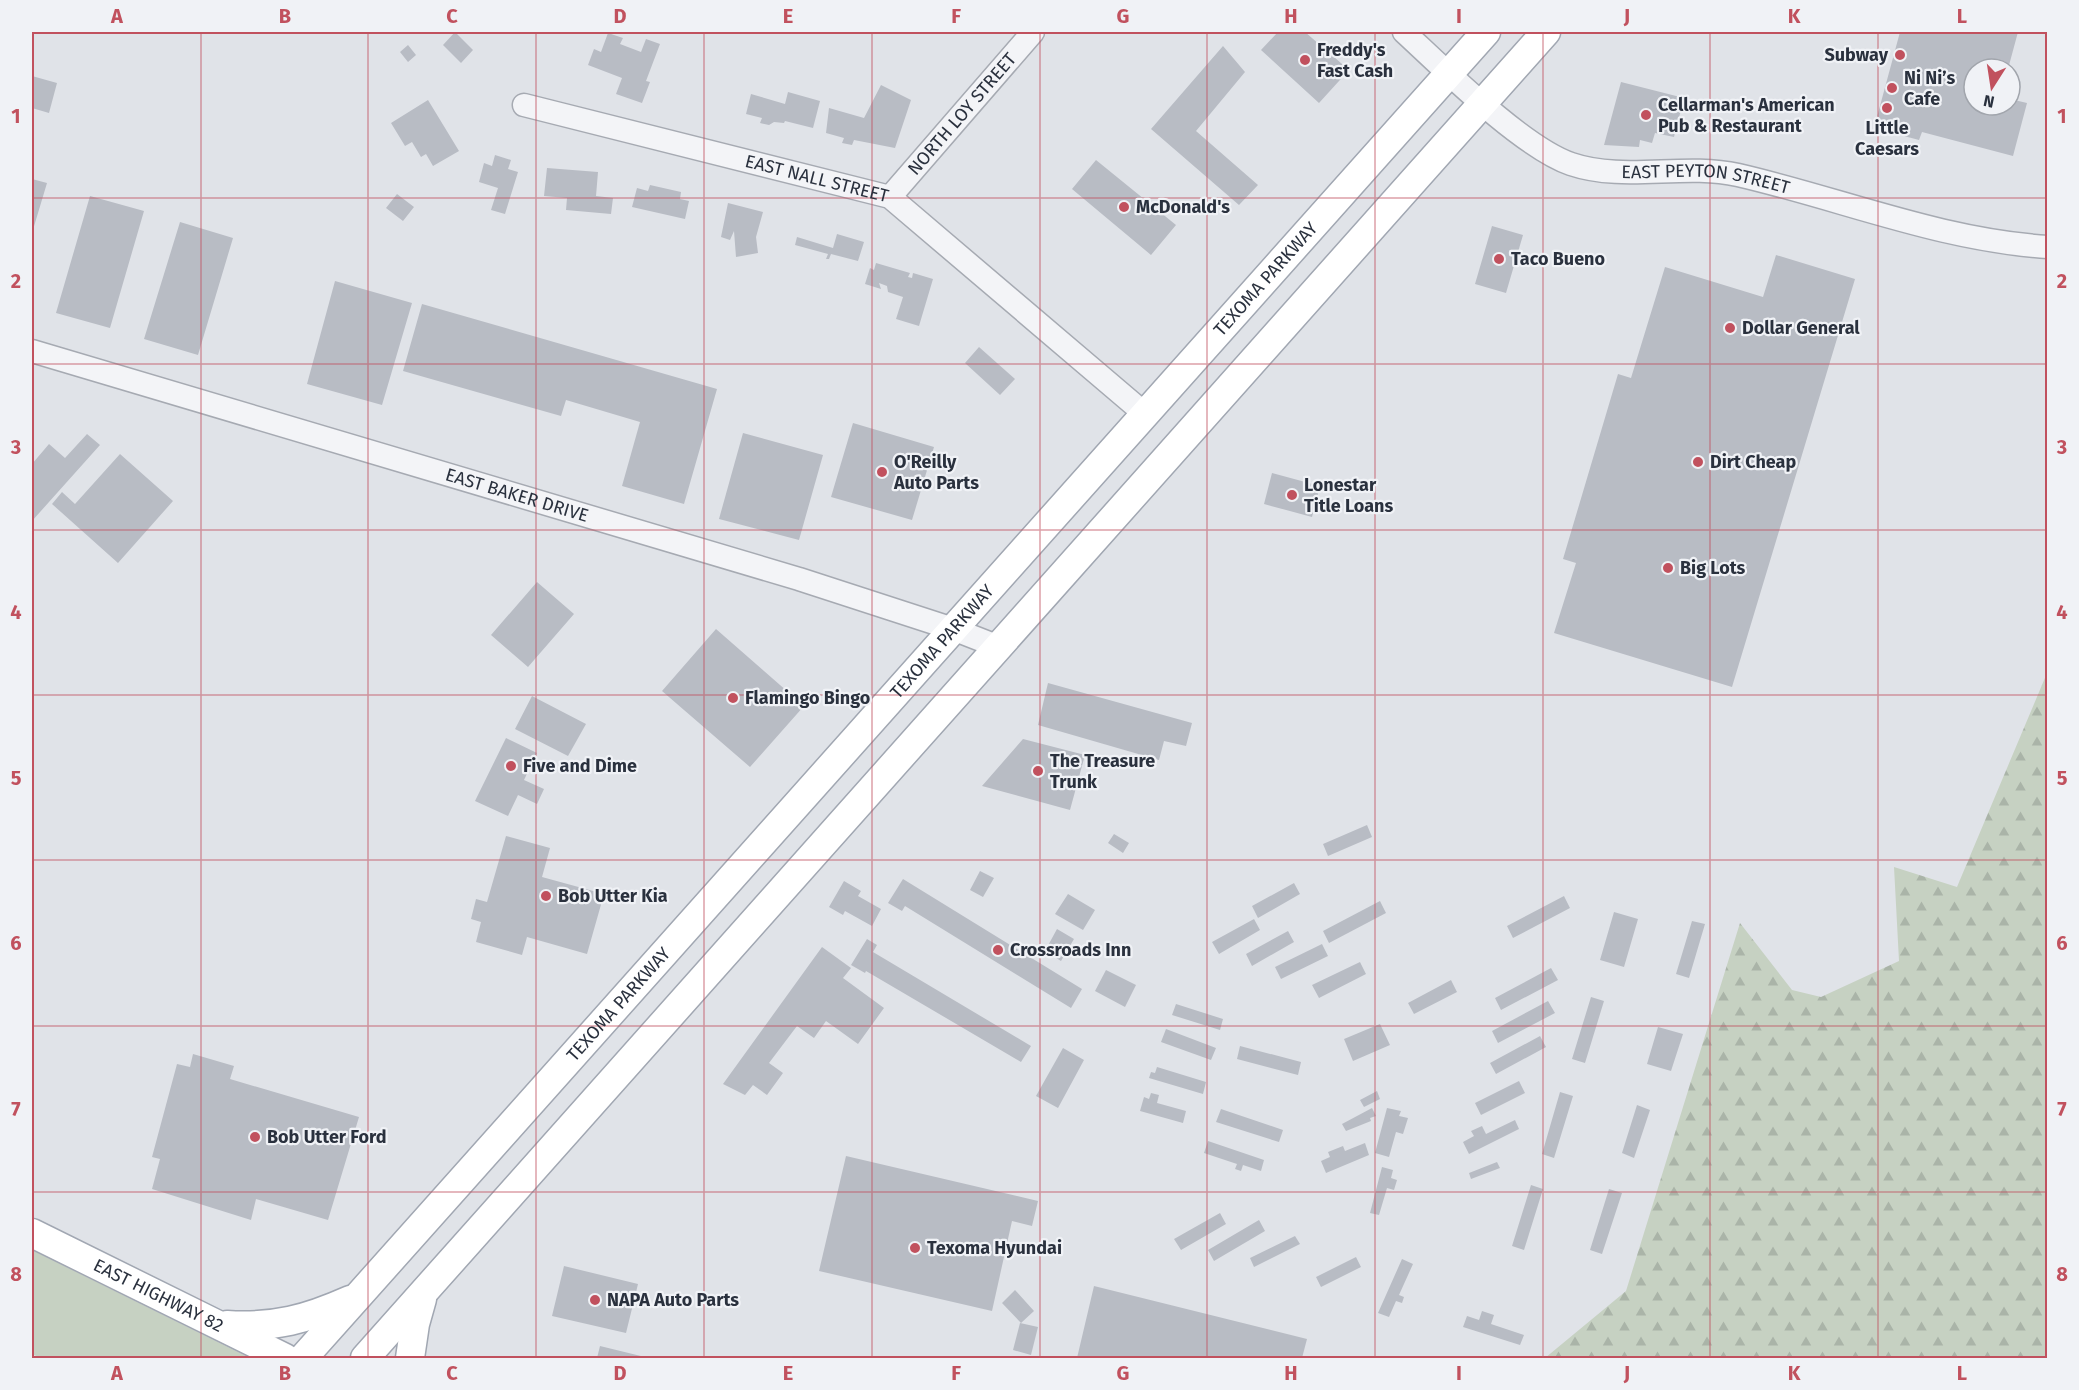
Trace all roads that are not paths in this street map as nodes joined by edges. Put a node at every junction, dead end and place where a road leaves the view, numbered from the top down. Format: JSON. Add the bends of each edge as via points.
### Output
{"nodes":[{"id":1,"x":1032,"y":32,"type":"edge"},
{"id":2,"x":1404,"y":32,"type":"edge"},
{"id":3,"x":1486,"y":32,"type":"edge"},
{"id":4,"x":1546,"y":32,"type":"edge"},
{"id":5,"x":1449,"y":72,"type":"junction"},
{"id":6,"x":1482,"y":102,"type":"junction"},
{"id":7,"x":524,"y":105,"type":"dead end"},
{"id":8,"x":890,"y":197,"type":"junction"},
{"id":9,"x":2048,"y":247,"type":"edge"},
{"id":10,"x":32,"y":351,"type":"edge"},
{"id":11,"x":1145,"y":414,"type":"junction"},
{"id":12,"x":953,"y":629,"type":"junction"},
{"id":13,"x":999,"y":647,"type":"junction"},
{"id":14,"x":32,"y":1233,"type":"edge"},
{"id":15,"x":425,"y":1292,"type":"junction"},
{"id":16,"x":358,"y":1296,"type":"junction"},
{"id":17,"x":215,"y":1324,"type":"junction"},
{"id":18,"x":285,"y":1359,"type":"edge"},
{"id":19,"x":303,"y":1359,"type":"edge"},
{"id":20,"x":365,"y":1359,"type":"edge"},
{"id":21,"x":410,"y":1359,"type":"edge"}],
"edges":[{"from":1,"to":8,"type":"street","name":"NORTH LOY STREET"},
{"from":2,"to":5,"type":"street","name":"EAST PEYTON STREET"},
{"from":3,"to":5,"type":"main road","name":"TEXOMA PARKWAY"},
{"from":4,"to":6,"type":"main road"},
{"from":5,"to":6,"type":"street","name":"EAST PEYTON STREET"},
{"from":5,"to":11,"type":"main road","name":"TEXOMA PARKWAY"},
{"from":6,"to":9,"type":"street","name":"EAST PEYTON STREET","via":[[1543,150],[1571,164],[1613,172],[1736,174],[1928,228],[2009,244]]},
{"from":6,"to":13,"type":"main road"},
{"from":7,"to":8,"type":"street","name":"EAST NALL STREET"},
{"from":8,"to":11,"type":"street","name":"EAST NALL STREET"},
{"from":10,"to":12,"type":"street","name":"EAST BAKER DRIVE","via":[[790,576]]},
{"from":11,"to":12,"type":"main road","name":"TEXOMA PARKWAY"},
{"from":12,"to":13,"type":"street","name":"EAST BAKER DRIVE"},
{"from":12,"to":16,"type":"main road","name":"TEXOMA PARKWAY"},
{"from":13,"to":15,"type":"main road"},
{"from":14,"to":17,"type":"main road","name":"EAST HIGHWAY 82"},
{"from":15,"to":20,"type":"main road"},
{"from":15,"to":21,"type":"main road"},
{"from":16,"to":17,"type":"main road","via":[[274,1326]]},
{"from":16,"to":19,"type":"main road","name":"TEXOMA PARKWAY"},
{"from":17,"to":18,"type":"main road","name":"EAST HIGHWAY 82"}]}
